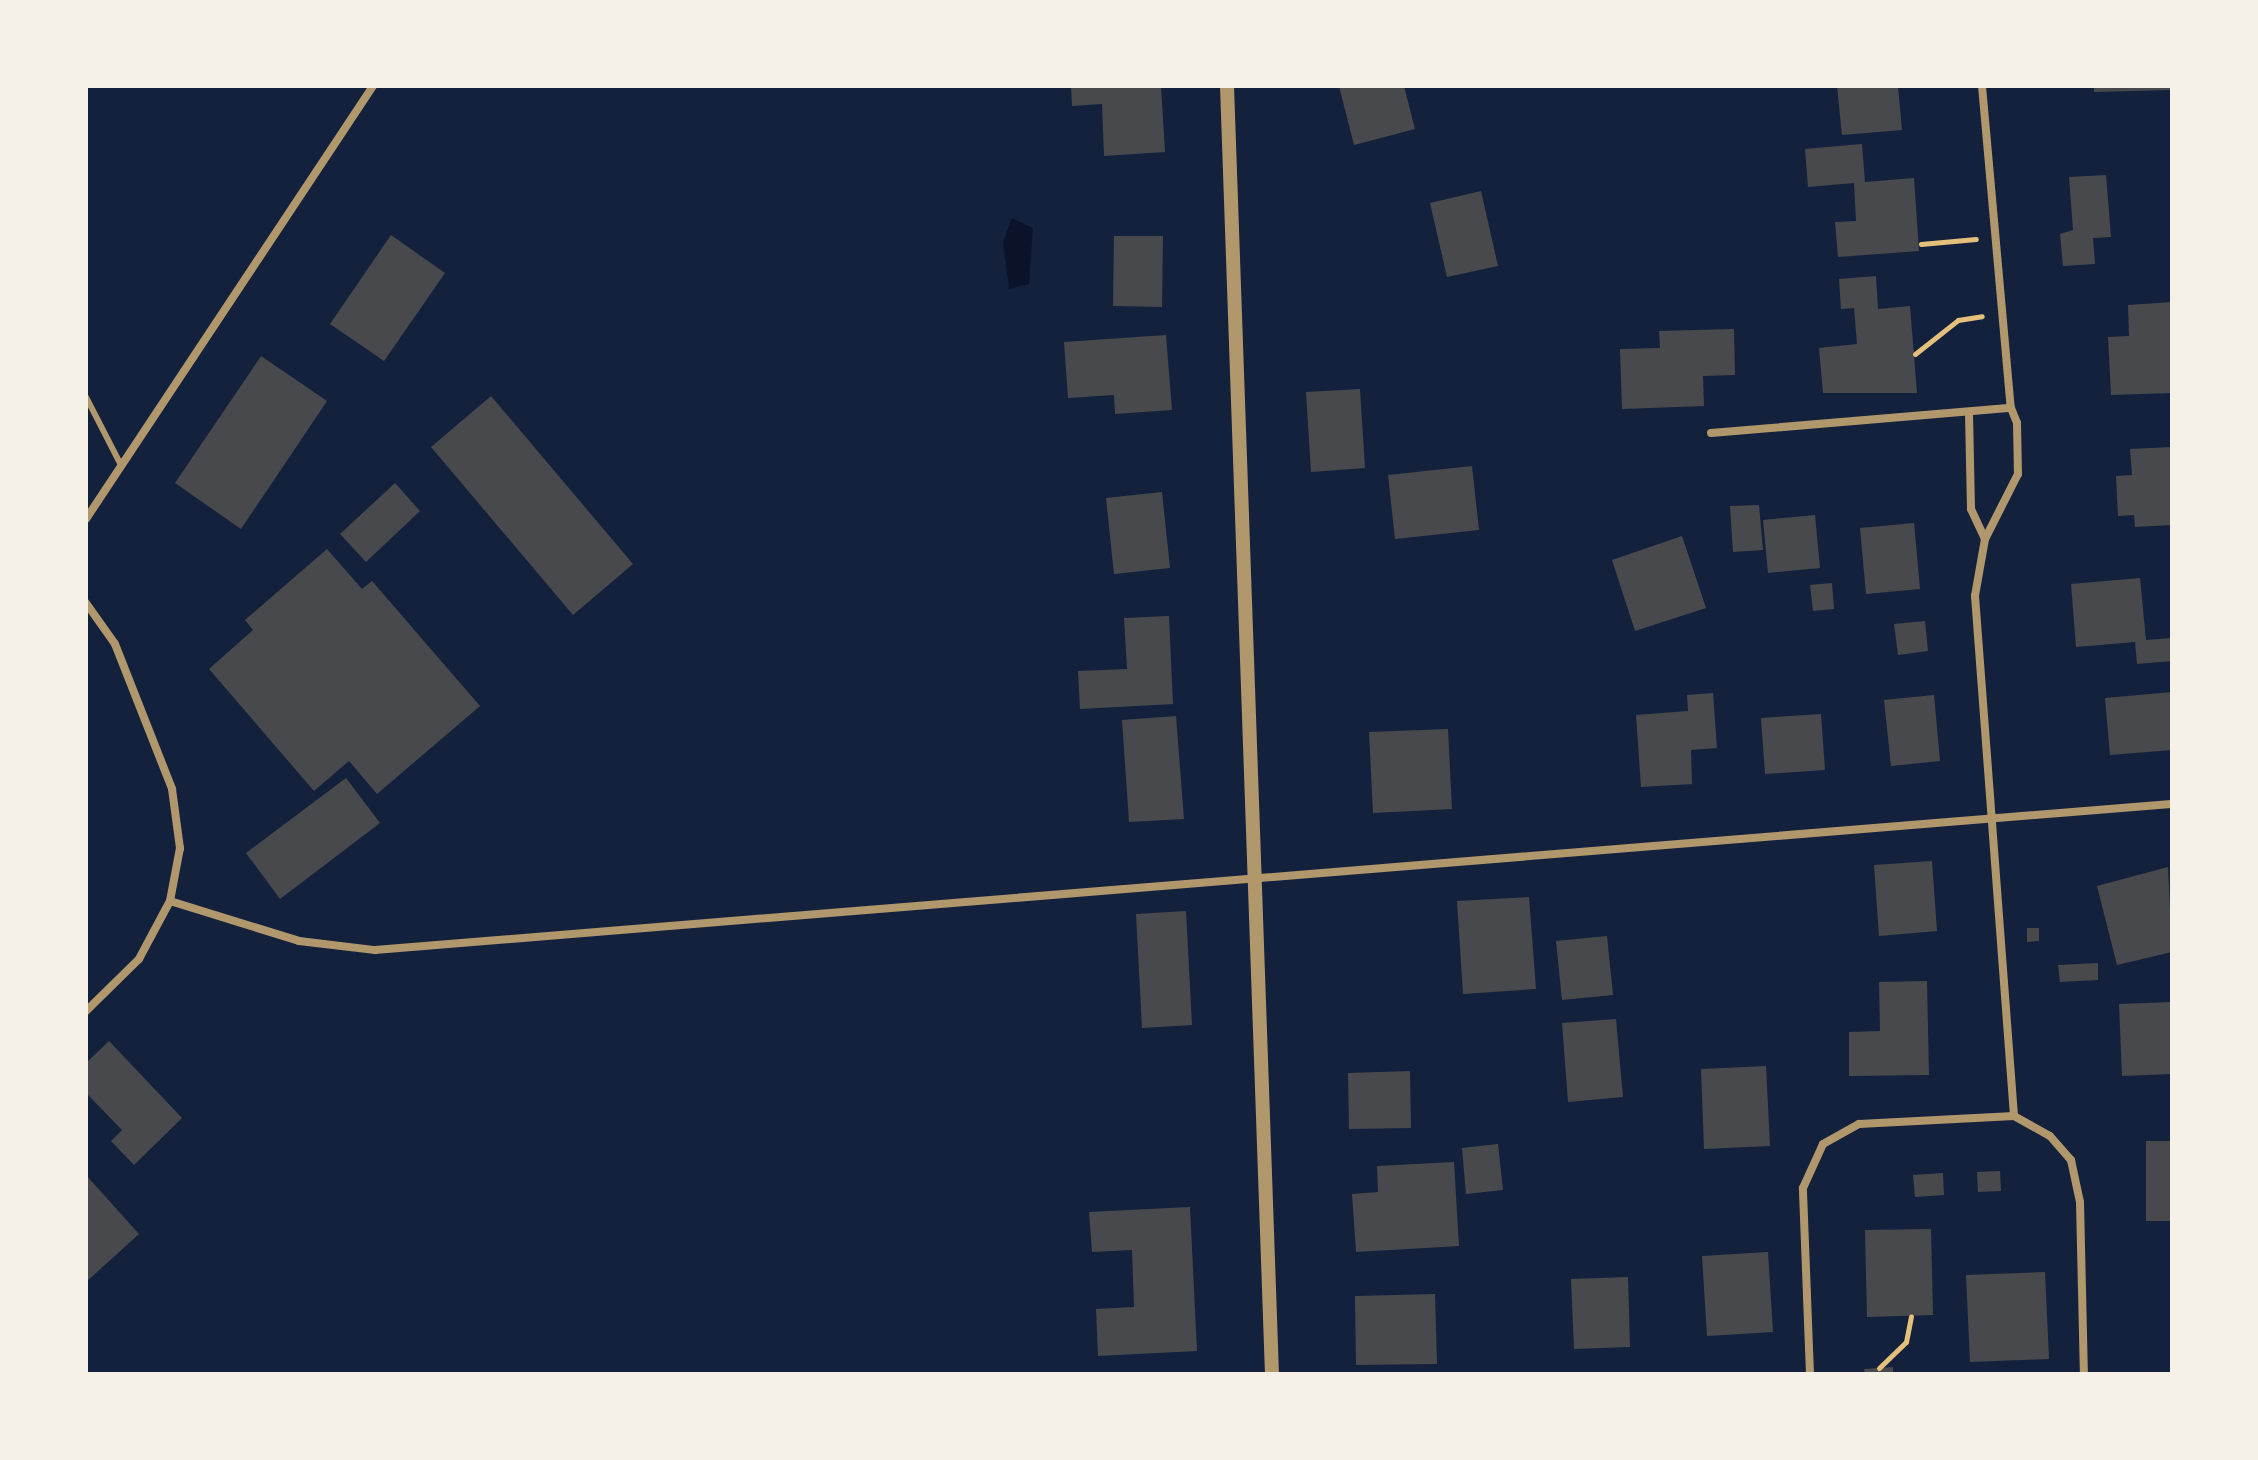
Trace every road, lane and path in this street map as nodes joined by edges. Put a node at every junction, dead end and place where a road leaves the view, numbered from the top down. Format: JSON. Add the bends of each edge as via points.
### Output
{"nodes":[{"id":1,"x":373,"y":86,"type":"edge"},
{"id":2,"x":1227,"y":86,"type":"edge"},
{"id":3,"x":1982,"y":86,"type":"edge"},
{"id":4,"x":1995,"y":237,"type":"junction"},
{"id":5,"x":1921,"y":244,"type":"dead end"},
{"id":6,"x":2002,"y":313,"type":"junction"},
{"id":7,"x":1915,"y":354,"type":"dead end"},
{"id":8,"x":86,"y":397,"type":"edge"},
{"id":9,"x":2011,"y":408,"type":"junction"},
{"id":10,"x":1969,"y":413,"type":"junction"},
{"id":11,"x":1711,"y":433,"type":"dead end"},
{"id":12,"x":121,"y":465,"type":"junction"},
{"id":13,"x":86,"y":519,"type":"edge"},
{"id":14,"x":1985,"y":539,"type":"junction"},
{"id":15,"x":86,"y":603,"type":"edge"},
{"id":16,"x":2171,"y":804,"type":"edge"},
{"id":17,"x":1997,"y":814,"type":"junction"},
{"id":18,"x":1250,"y":875,"type":"junction"},
{"id":19,"x":170,"y":901,"type":"junction"},
{"id":20,"x":86,"y":1011,"type":"edge"},
{"id":21,"x":2014,"y":1116,"type":"junction"},
{"id":22,"x":1911,"y":1316,"type":"dead end"},
{"id":23,"x":1879,"y":1368,"type":"dead end"},
{"id":24,"x":1272,"y":1374,"type":"edge"},
{"id":25,"x":1810,"y":1374,"type":"edge"},
{"id":26,"x":2084,"y":1374,"type":"edge"}],
"edges":[{"from":1,"to":12,"type":"street"},
{"from":2,"to":18,"type":"street"},
{"from":3,"to":4,"type":"street"},
{"from":4,"to":5,"type":"path"},
{"from":4,"to":6,"type":"street"},
{"from":6,"to":7,"type":"path","via":[[1958,320]]},
{"from":6,"to":9,"type":"street"},
{"from":8,"to":12,"type":"lane"},
{"from":9,"to":10,"type":"street"},
{"from":9,"to":14,"type":"street","via":[[2018,474]]},
{"from":10,"to":11,"type":"street"},
{"from":10,"to":14,"type":"street","via":[[1971,509]]},
{"from":12,"to":13,"type":"street"},
{"from":14,"to":17,"type":"street","via":[[1975,596]]},
{"from":15,"to":19,"type":"street","via":[[115,644],[172,789],[180,848]]},
{"from":16,"to":17,"type":"street"},
{"from":17,"to":18,"type":"street"},
{"from":17,"to":21,"type":"street"},
{"from":18,"to":19,"type":"street","via":[[375,950],[299,941]]},
{"from":18,"to":24,"type":"street"},
{"from":19,"to":20,"type":"street","via":[[139,959]]},
{"from":21,"to":25,"type":"street","via":[[1859,1124],[1823,1144],[1803,1188]]},
{"from":21,"to":26,"type":"street","via":[[2050,1136],[2071,1160],[2080,1202]]},
{"from":22,"to":23,"type":"path","via":[[1906,1342]]}]}
